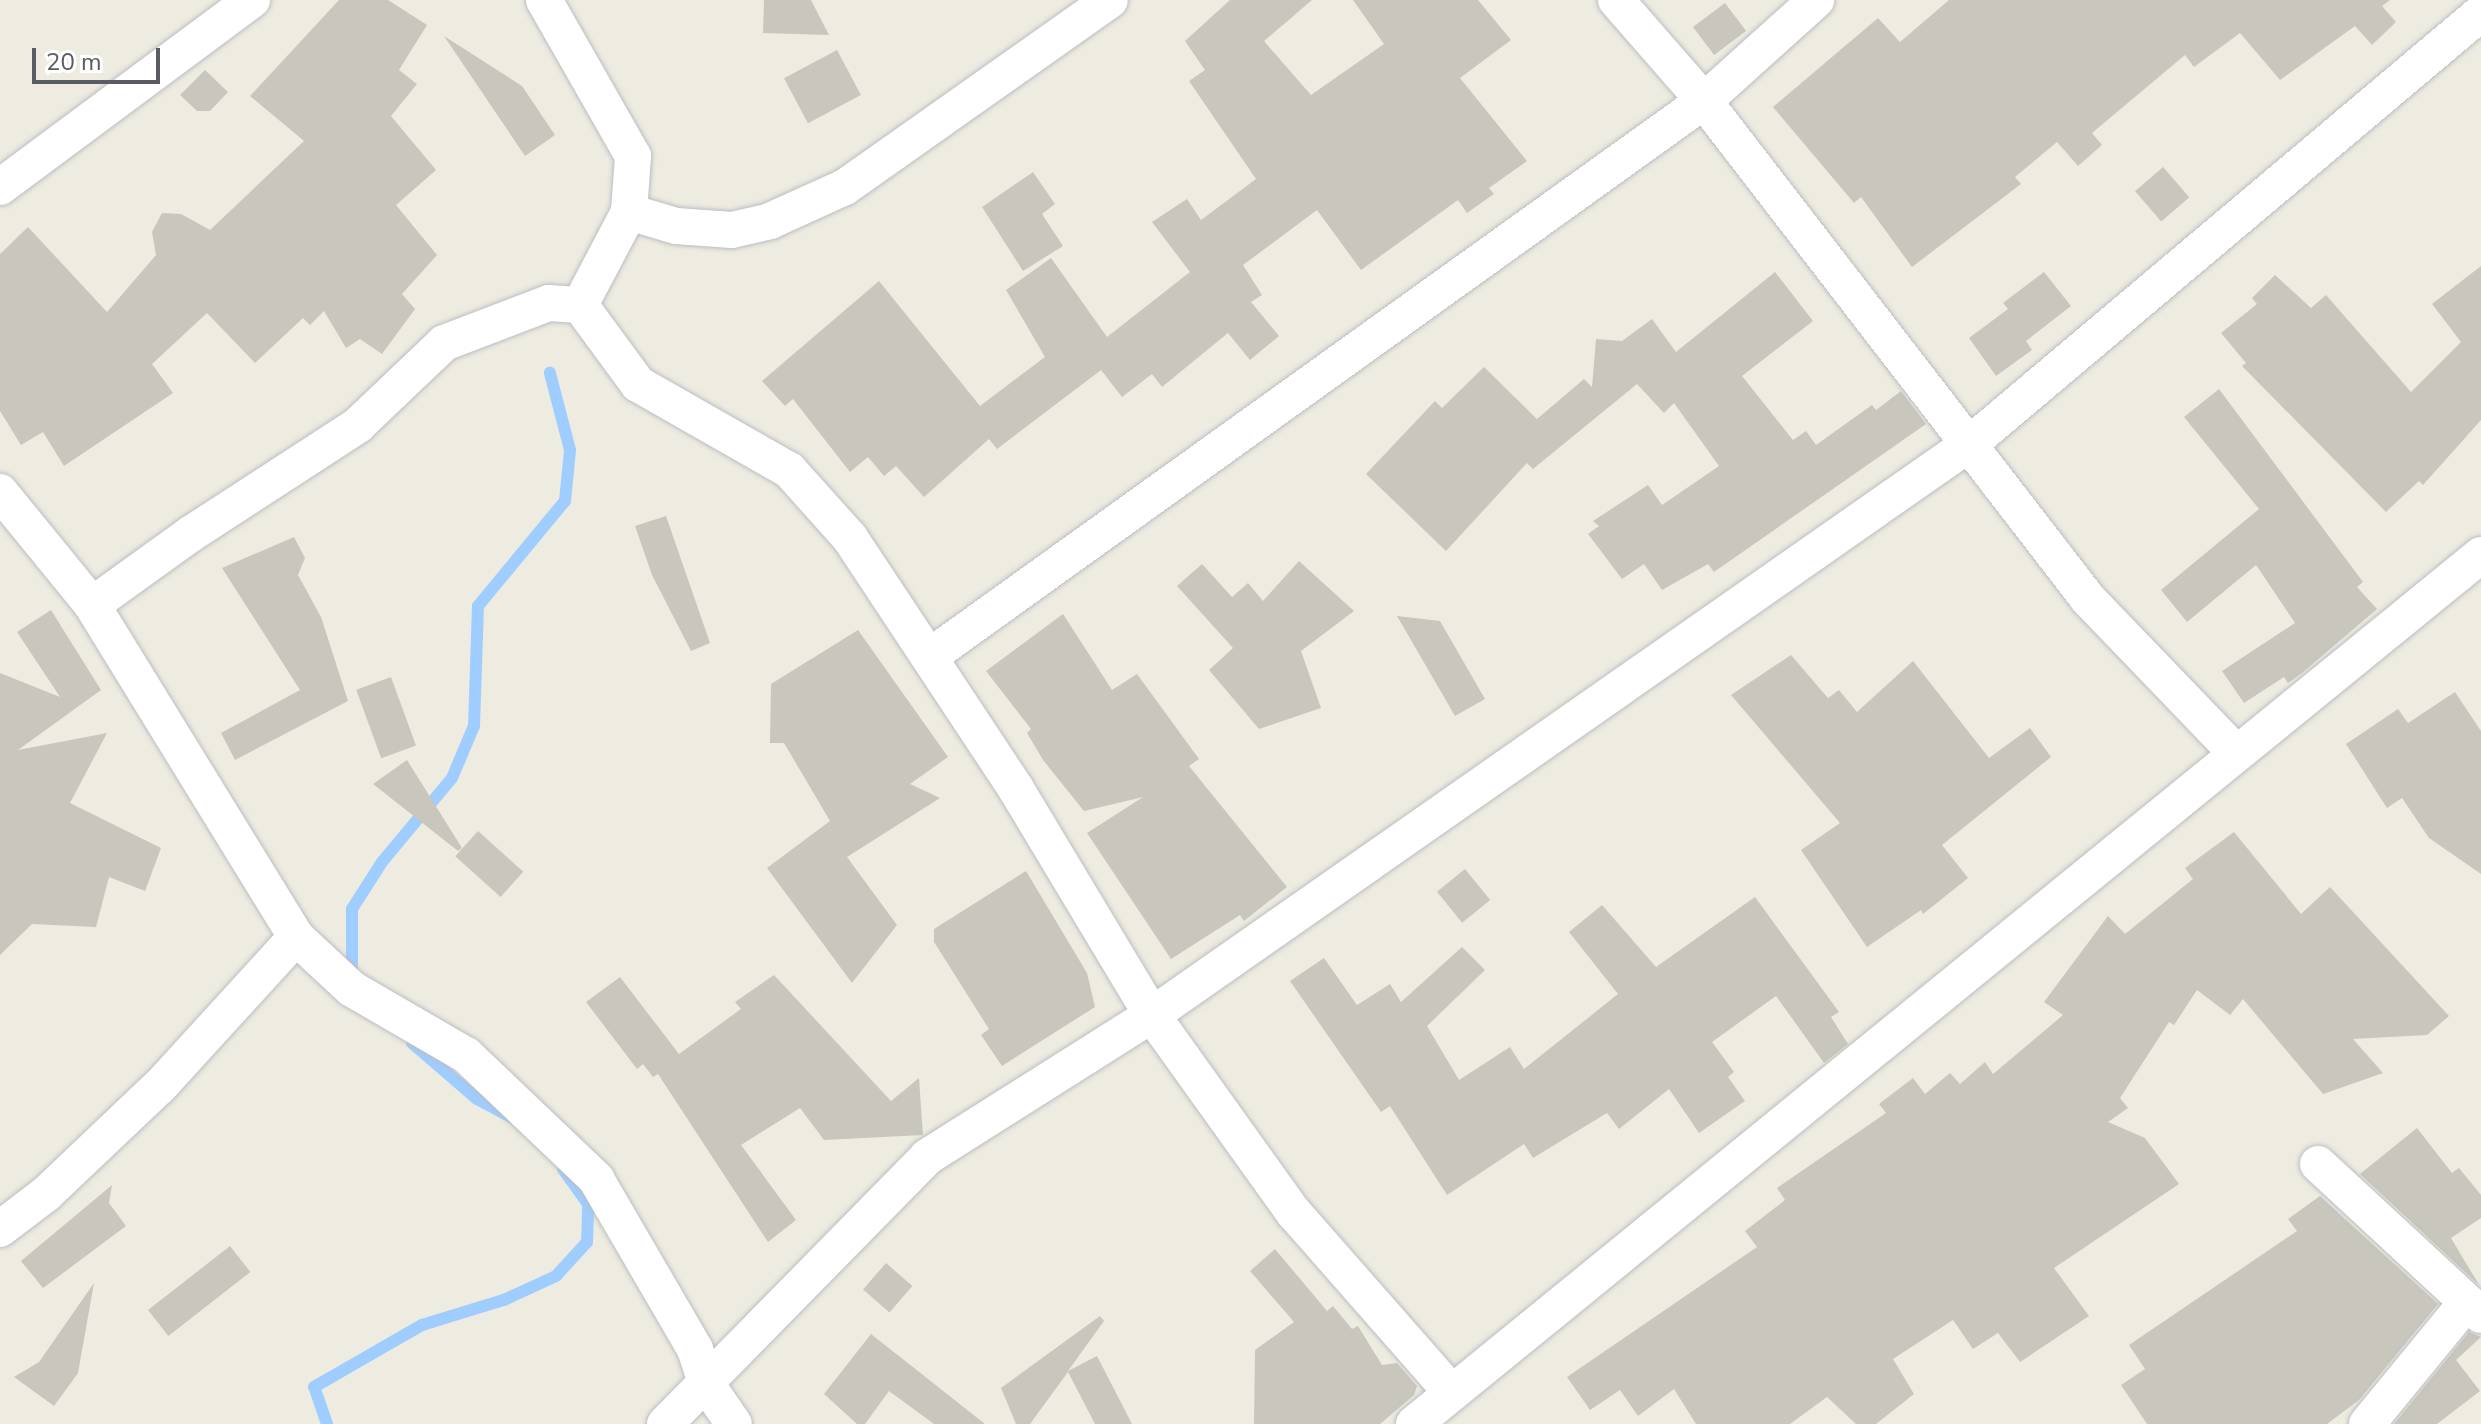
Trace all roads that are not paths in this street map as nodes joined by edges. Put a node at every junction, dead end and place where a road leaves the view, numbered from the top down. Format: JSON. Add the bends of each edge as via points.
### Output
{"nodes":[{"id":1,"x":252,"y":0,"type":"edge"},
{"id":2,"x":544,"y":0,"type":"edge"},
{"id":3,"x":1110,"y":0,"type":"edge"},
{"id":4,"x":1616,"y":0,"type":"edge"},
{"id":5,"x":1816,"y":0,"type":"edge"},
{"id":6,"x":2481,"y":13,"type":"edge"},
{"id":7,"x":1704,"y":101,"type":"junction"},
{"id":8,"x":0,"y":187,"type":"edge"},
{"id":9,"x":629,"y":212,"type":"junction"},
{"id":10,"x":580,"y":305,"type":"junction"},
{"id":11,"x":1972,"y":442,"type":"junction"},
{"id":12,"x":0,"y":492,"type":"edge"},
{"id":13,"x":2481,"y":555,"type":"edge"},
{"id":14,"x":92,"y":605,"type":"junction"},
{"id":15,"x":929,"y":657,"type":"junction"},
{"id":16,"x":2235,"y":752,"type":"junction"},
{"id":17,"x":296,"y":937,"type":"junction"},
{"id":18,"x":1152,"y":1015,"type":"junction"},
{"id":19,"x":2318,"y":1164,"type":"dead end"},
{"id":20,"x":0,"y":1229,"type":"edge"},
{"id":21,"x":2473,"y":1309,"type":"edge"},
{"id":22,"x":707,"y":1385,"type":"junction"},
{"id":23,"x":1451,"y":1392,"type":"junction"},
{"id":24,"x":665,"y":1424,"type":"edge"},
{"id":25,"x":734,"y":1424,"type":"edge"},
{"id":26,"x":1414,"y":1424,"type":"edge"},
{"id":27,"x":2367,"y":1424,"type":"edge"}],
"edges":[{"from":1,"to":8,"type":"street"},
{"from":2,"to":9,"type":"street","via":[[633,156]]},
{"from":3,"to":9,"type":"street","via":[[845,187],[770,221],[732,230],[676,226]]},
{"from":4,"to":7,"type":"street"},
{"from":5,"to":7,"type":"street"},
{"from":6,"to":11,"type":"street"},
{"from":7,"to":11,"type":"street"},
{"from":7,"to":15,"type":"street"},
{"from":9,"to":10,"type":"street"},
{"from":10,"to":14,"type":"street","via":[[549,303],[444,343],[358,425]]},
{"from":10,"to":15,"type":"street","via":[[648,392],[789,470],[850,538]]},
{"from":11,"to":16,"type":"street","via":[[2088,599]]},
{"from":11,"to":18,"type":"street"},
{"from":12,"to":14,"type":"street"},
{"from":13,"to":16,"type":"street"},
{"from":14,"to":17,"type":"street"},
{"from":15,"to":18,"type":"street"},
{"from":16,"to":23,"type":"street"},
{"from":17,"to":20,"type":"street","via":[[160,1086],[46,1194]]},
{"from":17,"to":22,"type":"street","via":[[352,989],[466,1055],[596,1179],[695,1349]]},
{"from":18,"to":22,"type":"street","via":[[927,1157]]},
{"from":18,"to":23,"type":"street","via":[[1294,1213]]},
{"from":19,"to":21,"type":"street"},
{"from":21,"to":27,"type":"street"},
{"from":22,"to":24,"type":"street"},
{"from":22,"to":25,"type":"street"},
{"from":23,"to":26,"type":"street"}]}
